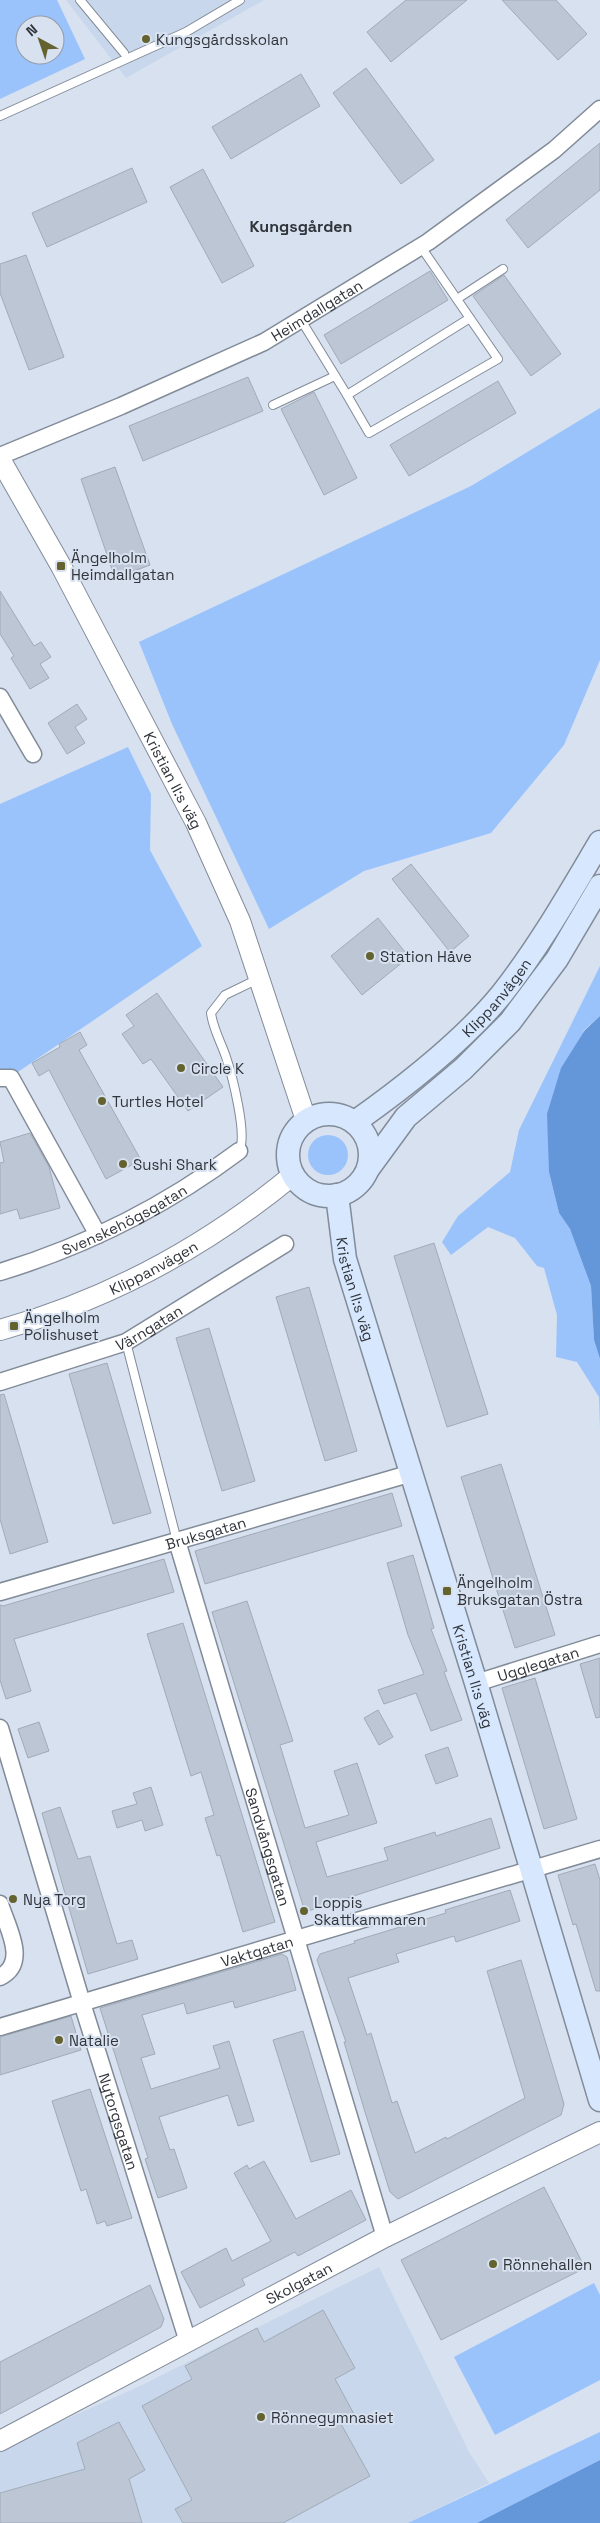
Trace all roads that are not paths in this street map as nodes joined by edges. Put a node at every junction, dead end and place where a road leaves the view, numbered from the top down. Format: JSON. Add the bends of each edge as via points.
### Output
{"nodes":[{"id":1,"x":80,"y":0,"type":"edge"},
{"id":2,"x":240,"y":0,"type":"edge"},
{"id":3,"x":124,"y":53,"type":"dead end"},
{"id":4,"x":600,"y":109,"type":"edge"},
{"id":5,"x":0,"y":116,"type":"edge"},
{"id":6,"x":421,"y":247,"type":"junction"},
{"id":7,"x":502,"y":269,"type":"dead end"},
{"id":8,"x":456,"y":299,"type":"junction"},
{"id":9,"x":470,"y":318,"type":"junction"},
{"id":10,"x":300,"y":320,"type":"junction"},
{"id":11,"x":335,"y":376,"type":"junction"},
{"id":12,"x":347,"y":394,"type":"junction"},
{"id":13,"x":272,"y":405,"type":"dead end"},
{"id":14,"x":0,"y":457,"type":"edge"},
{"id":15,"x":0,"y":697,"type":"edge"},
{"id":16,"x":33,"y":754,"type":"dead end"},
{"id":17,"x":600,"y":842,"type":"edge"},
{"id":18,"x":600,"y":886,"type":"edge"},
{"id":19,"x":258,"y":980,"type":"junction"},
{"id":20,"x":0,"y":1078,"type":"edge"},
{"id":21,"x":306,"y":1120,"type":"junction"},
{"id":22,"x":355,"y":1122,"type":"junction"},
{"id":23,"x":239,"y":1151,"type":"joint"},
{"id":24,"x":368,"y":1169,"type":"junction"},
{"id":25,"x":293,"y":1175,"type":"junction"},
{"id":26,"x":338,"y":1195,"type":"junction"},
{"id":27,"x":98,"y":1235,"type":"junction"},
{"id":28,"x":284,"y":1244,"type":"dead end"},
{"id":29,"x":0,"y":1272,"type":"edge"},
{"id":30,"x":0,"y":1330,"type":"edge"},
{"id":31,"x":126,"y":1342,"type":"junction"},
{"id":32,"x":0,"y":1382,"type":"edge"},
{"id":33,"x":412,"y":1474,"type":"junction"},
{"id":34,"x":177,"y":1541,"type":"junction"},
{"id":35,"x":0,"y":1592,"type":"edge"},
{"id":36,"x":600,"y":1644,"type":"edge"},
{"id":37,"x":476,"y":1683,"type":"junction"},
{"id":38,"x":0,"y":1728,"type":"edge"},
{"id":39,"x":600,"y":1849,"type":"edge"},
{"id":40,"x":532,"y":1869,"type":"junction"},
{"id":41,"x":0,"y":1904,"type":"edge"},
{"id":42,"x":298,"y":1940,"type":"junction"},
{"id":43,"x":0,"y":1977,"type":"edge"},
{"id":44,"x":82,"y":2003,"type":"junction"},
{"id":45,"x":0,"y":2027,"type":"edge"},
{"id":46,"x":600,"y":2100,"type":"edge"},
{"id":47,"x":600,"y":2132,"type":"edge"},
{"id":48,"x":385,"y":2237,"type":"junction"},
{"id":49,"x":188,"y":2342,"type":"junction"},
{"id":50,"x":0,"y":2442,"type":"edge"}],
"edges":[{"from":1,"to":3,"type":"lane"},
{"from":2,"to":5,"type":"lane","via":[[186,32]]},
{"from":4,"to":6,"type":"street","name":"Heimdallgatan","via":[[554,150]]},
{"from":6,"to":8,"type":"lane"},
{"from":6,"to":10,"type":"street","name":"Heimdallgatan"},
{"from":7,"to":8,"type":"lane"},
{"from":8,"to":9,"type":"lane"},
{"from":9,"to":12,"type":"lane"},
{"from":9,"to":12,"type":"lane","via":[[498,359],[369,433]]},
{"from":10,"to":11,"type":"lane"},
{"from":10,"to":14,"type":"street","name":"Heimdallgatan","via":[[264,342]]},
{"from":11,"to":12,"type":"lane"},
{"from":11,"to":13,"type":"lane"},
{"from":14,"to":19,"type":"street","name":"Kristian II:s väg","via":[[196,823],[240,921]]},
{"from":15,"to":16,"type":"street"},
{"from":17,"to":22,"type":"main road","name":"Klippanvägen","via":[[547,932],[500,996],[390,1098]]},
{"from":18,"to":24,"type":"main road","name":"Klippanvägen","via":[[557,959],[510,1022],[463,1069],[406,1117]]},
{"from":19,"to":21,"type":"street","name":"Kristian II:s väg"},
{"from":19,"to":23,"type":"lane","via":[[225,995],[211,1013],[230,1073],[243,1139]]},
{"from":20,"to":27,"type":"street","via":[[11,1078]]},
{"from":21,"to":22,"type":"main road","via":[[326,1113],[341,1115]]},
{"from":21,"to":25,"type":"main road","via":[[292,1135],[289,1145],[289,1166]]},
{"from":22,"to":24,"type":"main road","via":[[368,1139]]},
{"from":23,"to":27,"type":"street","name":"Svenskehögsgatan","via":[[209,1174]]},
{"from":24,"to":26,"type":"main road","name":"Klippanvägen","via":[[356,1186]]},
{"from":25,"to":26,"type":"main road","via":[[299,1184],[317,1194]]},
{"from":25,"to":30,"type":"street","name":"Klippanvägen","via":[[262,1201],[172,1258],[91,1300]]},
{"from":26,"to":33,"type":"main road","name":"Kristian II:s väg","via":[[345,1259]]},
{"from":27,"to":29,"type":"street","name":"Svenskehögsgatan","via":[[40,1260]]},
{"from":28,"to":31,"type":"street","name":"Värngatan"},
{"from":31,"to":32,"type":"street","name":"Värngatan"},
{"from":31,"to":34,"type":"lane"},
{"from":33,"to":34,"type":"street","name":"Bruksgatan"},
{"from":33,"to":37,"type":"main road","name":"Kristian II:s väg"},
{"from":34,"to":35,"type":"street","name":"Bruksgatan"},
{"from":34,"to":42,"type":"street","name":"Sandvångsgatan"},
{"from":36,"to":37,"type":"street","name":"Ugglegatan"},
{"from":37,"to":40,"type":"main road","name":"Kristian II:s väg"},
{"from":38,"to":44,"type":"street","name":"Nytorgsgatan"},
{"from":39,"to":40,"type":"street","name":"Vaktgatan"},
{"from":40,"to":42,"type":"street","name":"Vaktgatan"},
{"from":40,"to":46,"type":"main road","name":"Kristian II:s väg"},
{"from":41,"to":43,"type":"street","via":[[16,1954],[10,1972]]},
{"from":42,"to":44,"type":"street","name":"Vaktgatan"},
{"from":42,"to":48,"type":"street","name":"Sandvångsgatan"},
{"from":44,"to":45,"type":"street","name":"Vaktgatan"},
{"from":44,"to":49,"type":"street","name":"Nytorgsgatan"},
{"from":47,"to":48,"type":"street","name":"Skolgatan"},
{"from":48,"to":49,"type":"street","name":"Skolgatan"},
{"from":49,"to":50,"type":"street","name":"Skolgatan"}]}
